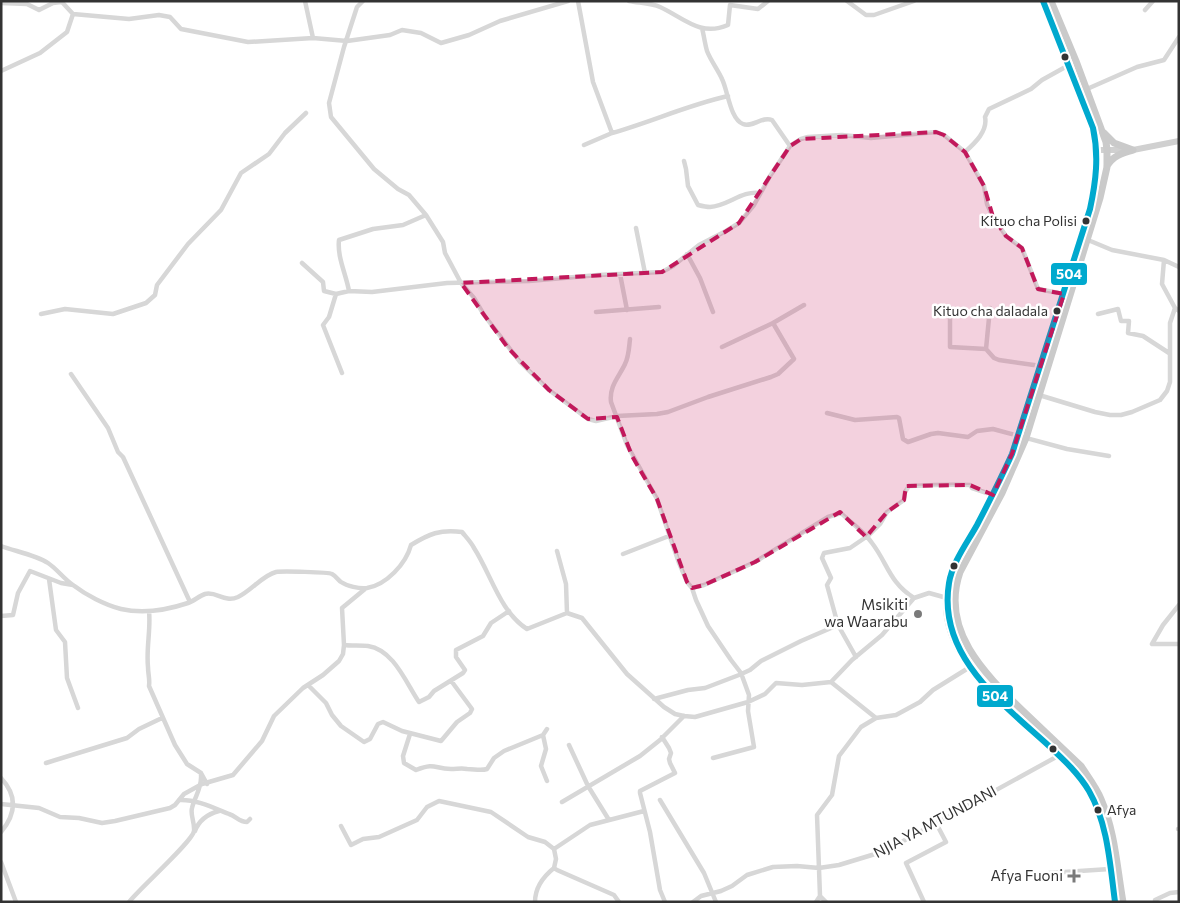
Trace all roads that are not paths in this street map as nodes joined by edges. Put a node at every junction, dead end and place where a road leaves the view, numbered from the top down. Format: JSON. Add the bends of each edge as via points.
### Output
{"nodes":[{"id":1,"x":305,"y":1,"type":"edge"},
{"id":2,"x":362,"y":1,"type":"edge"},
{"id":3,"x":568,"y":1,"type":"edge"},
{"id":4,"x":578,"y":1,"type":"edge"},
{"id":5,"x":629,"y":1,"type":"edge"},
{"id":6,"x":768,"y":1,"type":"edge"},
{"id":7,"x":847,"y":1,"type":"edge"},
{"id":8,"x":914,"y":1,"type":"edge"},
{"id":9,"x":1043,"y":1,"type":"edge"},
{"id":10,"x":1051,"y":1,"type":"edge"},
{"id":11,"x":1152,"y":1,"type":"edge"},
{"id":12,"x":61,"y":2,"type":"edge"},
{"id":13,"x":1,"y":3,"type":"edge"},
{"id":14,"x":730,"y":3,"type":"edge"},
{"id":15,"x":1145,"y":10,"type":"dead end"},
{"id":16,"x":73,"y":14,"type":"junction"},
{"id":17,"x":702,"y":28,"type":"junction"},
{"id":18,"x":1179,"y":37,"type":"edge"},
{"id":19,"x":313,"y":38,"type":"junction"},
{"id":20,"x":347,"y":41,"type":"junction"},
{"id":21,"x":1070,"y":65,"type":"junction"},
{"id":22,"x":1,"y":71,"type":"edge"},
{"id":23,"x":1087,"y":89,"type":"junction"},
{"id":24,"x":728,"y":96,"type":"junction"},
{"id":25,"x":306,"y":113,"type":"dead end"},
{"id":26,"x":1100,"y":126,"type":"junction"},
{"id":27,"x":612,"y":133,"type":"junction"},
{"id":28,"x":1179,"y":141,"type":"edge"},
{"id":29,"x":584,"y":145,"type":"dead end"},
{"id":30,"x":790,"y":146,"type":"junction"},
{"id":31,"x":1098,"y":150,"type":"junction"},
{"id":32,"x":1108,"y":150,"type":"junction"},
{"id":33,"x":1133,"y":150,"type":"junction"},
{"id":34,"x":965,"y":152,"type":"junction"},
{"id":35,"x":684,"y":161,"type":"dead end"},
{"id":36,"x":1107,"y":167,"type":"junction"},
{"id":37,"x":760,"y":193,"type":"junction"},
{"id":38,"x":426,"y":215,"type":"junction"},
{"id":39,"x":636,"y":228,"type":"dead end"},
{"id":40,"x":1088,"y":240,"type":"junction"},
{"id":41,"x":687,"y":254,"type":"junction"},
{"id":42,"x":1164,"y":260,"type":"junction"},
{"id":43,"x":302,"y":263,"type":"dead end"},
{"id":44,"x":1179,"y":267,"type":"edge"},
{"id":45,"x":645,"y":273,"type":"junction"},
{"id":46,"x":620,"y":274,"type":"junction"},
{"id":47,"x":461,"y":282,"type":"junction"},
{"id":48,"x":349,"y":291,"type":"junction"},
{"id":49,"x":336,"y":294,"type":"junction"},
{"id":50,"x":1064,"y":294,"type":"junction"},
{"id":51,"x":804,"y":305,"type":"dead end"},
{"id":52,"x":659,"y":307,"type":"dead end"},
{"id":53,"x":950,"y":308,"type":"dead end"},
{"id":54,"x":990,"y":308,"type":"dead end"},
{"id":55,"x":627,"y":310,"type":"junction"},
{"id":56,"x":1177,"y":310,"type":"edge"},
{"id":57,"x":596,"y":312,"type":"dead end"},
{"id":58,"x":713,"y":312,"type":"dead end"},
{"id":59,"x":41,"y":314,"type":"dead end"},
{"id":60,"x":1098,"y":314,"type":"dead end"},
{"id":61,"x":773,"y":323,"type":"junction"},
{"id":62,"x":630,"y":339,"type":"dead end"},
{"id":63,"x":722,"y":347,"type":"dead end"},
{"id":64,"x":986,"y":349,"type":"junction"},
{"id":65,"x":1169,"y":353,"type":"junction"},
{"id":66,"x":1041,"y":366,"type":"junction"},
{"id":67,"x":342,"y":373,"type":"dead end"},
{"id":68,"x":71,"y":374,"type":"dead end"},
{"id":69,"x":1039,"y":395,"type":"junction"},
{"id":70,"x":826,"y":413,"type":"dead end"},
{"id":71,"x":617,"y":416,"type":"junction"},
{"id":72,"x":1018,"y":436,"type":"junction"},
{"id":73,"x":1026,"y":438,"type":"junction"},
{"id":74,"x":1109,"y":456,"type":"dead end"},
{"id":75,"x":993,"y":495,"type":"junction"},
{"id":76,"x":669,"y":536,"type":"junction"},
{"id":77,"x":866,"y":537,"type":"junction"},
{"id":78,"x":1,"y":546,"type":"edge"},
{"id":79,"x":557,"y":551,"type":"dead end"},
{"id":80,"x":623,"y":554,"type":"dead end"},
{"id":81,"x":49,"y":578,"type":"junction"},
{"id":82,"x":73,"y":585,"type":"junction"},
{"id":83,"x":366,"y":588,"type":"junction"},
{"id":84,"x":692,"y":588,"type":"junction"},
{"id":85,"x":914,"y":598,"type":"junction"},
{"id":86,"x":947,"y":598,"type":"junction"},
{"id":87,"x":190,"y":602,"type":"junction"},
{"id":88,"x":1179,"y":605,"type":"edge"},
{"id":89,"x":149,"y":611,"type":"junction"},
{"id":90,"x":509,"y":611,"type":"junction"},
{"id":91,"x":567,"y":613,"type":"junction"},
{"id":92,"x":1,"y":616,"type":"edge"},
{"id":93,"x":838,"y":625,"type":"junction"},
{"id":94,"x":1179,"y":644,"type":"edge"},
{"id":95,"x":344,"y":645,"type":"junction"},
{"id":96,"x":856,"y":657,"type":"junction"},
{"id":97,"x":970,"y":666,"type":"junction"},
{"id":98,"x":741,"y":673,"type":"junction"},
{"id":99,"x":452,"y":682,"type":"junction"},
{"id":100,"x":831,"y":682,"type":"junction"},
{"id":101,"x":308,"y":685,"type":"junction"},
{"id":102,"x":654,"y":699,"type":"junction"},
{"id":103,"x":748,"y":702,"type":"junction"},
{"id":104,"x":78,"y":708,"type":"dead end"},
{"id":105,"x":684,"y":716,"type":"junction"},
{"id":106,"x":162,"y":718,"type":"junction"},
{"id":107,"x":876,"y":718,"type":"junction"},
{"id":108,"x":547,"y":729,"type":"dead end"},
{"id":109,"x":410,"y":734,"type":"junction"},
{"id":110,"x":543,"y":735,"type":"junction"},
{"id":111,"x":662,"y":737,"type":"junction"},
{"id":112,"x":569,"y":745,"type":"dead end"},
{"id":113,"x":1058,"y":756,"type":"junction"},
{"id":114,"x":713,"y":758,"type":"dead end"},
{"id":115,"x":46,"y":763,"type":"dead end"},
{"id":116,"x":1,"y":778,"type":"edge"},
{"id":117,"x":547,"y":781,"type":"dead end"},
{"id":118,"x":204,"y":784,"type":"junction"},
{"id":119,"x":588,"y":786,"type":"junction"},
{"id":120,"x":179,"y":800,"type":"junction"},
{"id":121,"x":660,"y":800,"type":"dead end"},
{"id":122,"x":195,"y":801,"type":"junction"},
{"id":123,"x":562,"y":802,"type":"dead end"},
{"id":124,"x":1,"y":804,"type":"edge"},
{"id":125,"x":13,"y":804,"type":"junction"},
{"id":126,"x":220,"y":811,"type":"junction"},
{"id":127,"x":644,"y":811,"type":"junction"},
{"id":128,"x":250,"y":819,"type":"dead end"},
{"id":129,"x":609,"y":820,"type":"junction"},
{"id":130,"x":936,"y":823,"type":"junction"},
{"id":131,"x":341,"y":826,"type":"dead end"},
{"id":132,"x":1,"y":832,"type":"edge"},
{"id":133,"x":194,"y":832,"type":"junction"},
{"id":134,"x":554,"y":849,"type":"junction"},
{"id":135,"x":1,"y":862,"type":"edge"},
{"id":136,"x":554,"y":868,"type":"junction"},
{"id":137,"x":819,"y":868,"type":"junction"},
{"id":138,"x":1110,"y":869,"type":"junction"},
{"id":139,"x":1049,"y":873,"type":"dead end"},
{"id":140,"x":1179,"y":892,"type":"edge"},
{"id":141,"x":713,"y":893,"type":"junction"},
{"id":142,"x":820,"y":896,"type":"junction"},
{"id":143,"x":16,"y":902,"type":"edge"},
{"id":144,"x":129,"y":902,"type":"edge"},
{"id":145,"x":535,"y":902,"type":"edge"},
{"id":146,"x":619,"y":902,"type":"edge"},
{"id":147,"x":664,"y":902,"type":"edge"},
{"id":148,"x":693,"y":902,"type":"edge"},
{"id":149,"x":716,"y":902,"type":"edge"},
{"id":150,"x":816,"y":902,"type":"edge"},
{"id":151,"x":826,"y":902,"type":"edge"},
{"id":152,"x":924,"y":902,"type":"edge"},
{"id":153,"x":1115,"y":902,"type":"edge"},
{"id":154,"x":1123,"y":902,"type":"edge"},
{"id":155,"x":1155,"y":902,"type":"edge"}],
"edges":[{"from":1,"to":19,"type":"street"},
{"from":2,"to":20,"type":"street"},
{"from":3,"to":20,"type":"street","via":[[441,43],[421,33],[402,30],[390,35]]},
{"from":4,"to":27,"type":"street","via":[[593,82]]},
{"from":5,"to":17,"type":"street","via":[[659,6]]},
{"from":6,"to":14,"type":"street","via":[[758,9]]},
{"from":7,"to":8,"type":"street","via":[[866,15]]},
{"from":9,"to":21,"type":"main road"},
{"from":10,"to":23,"type":"main road"},
{"from":11,"to":15,"type":"street"},
{"from":12,"to":13,"type":"street","via":[[39,10],[27,4]]},
{"from":12,"to":16,"type":"street"},
{"from":14,"to":17,"type":"street","via":[[728,25]]},
{"from":16,"to":19,"type":"street","via":[[129,20],[159,15],[170,17],[181,29],[248,42]]},
{"from":16,"to":22,"type":"street","via":[[67,32],[40,53]]},
{"from":17,"to":24,"type":"street","via":[[708,52]]},
{"from":18,"to":23,"type":"street","via":[[1164,60],[1137,67]]},
{"from":19,"to":20,"type":"street"},
{"from":20,"to":38,"type":"street","via":[[329,103],[330,117],[374,169],[409,194]]},
{"from":21,"to":31,"type":"main road"},
{"from":21,"to":34,"type":"street","via":[[1031,89],[990,108],[984,117],[986,123],[982,134]]},
{"from":23,"to":26,"type":"main road"},
{"from":24,"to":27,"type":"street","via":[[704,101]]},
{"from":24,"to":30,"type":"street","via":[[741,123],[746,125],[768,118]]},
{"from":25,"to":59,"type":"street","via":[[285,133],[270,154],[241,173],[220,210],[188,244],[157,285],[155,295],[146,303],[113,314],[65,309]]},
{"from":26,"to":32,"type":"main road"},
{"from":26,"to":33,"type":"main road","via":[[1114,143]]},
{"from":27,"to":29,"type":"street"},
{"from":28,"to":33,"type":"street"},
{"from":30,"to":34,"type":"street","via":[[808,137],[852,135],[871,138],[936,132]]},
{"from":30,"to":37,"type":"street"},
{"from":31,"to":32,"type":"street"},
{"from":31,"to":50,"type":"main road","via":[[1098,169],[1090,209]]},
{"from":32,"to":33,"type":"street"},
{"from":32,"to":36,"type":"main road"},
{"from":33,"to":36,"type":"main road","via":[[1111,160]]},
{"from":34,"to":50,"type":"street","via":[[984,186],[993,217],[1006,236],[1022,248],[1038,288]]},
{"from":35,"to":37,"type":"street","via":[[688,186],[698,205],[711,207],[752,191]]},
{"from":36,"to":40,"type":"main road"},
{"from":37,"to":41,"type":"street","via":[[739,223]]},
{"from":38,"to":47,"type":"street","via":[[443,242],[445,253]]},
{"from":38,"to":48,"type":"street","via":[[403,225],[358,233],[340,240]]},
{"from":39,"to":45,"type":"street"},
{"from":40,"to":42,"type":"street","via":[[1112,250]]},
{"from":40,"to":69,"type":"main road"},
{"from":41,"to":45,"type":"street","via":[[662,272]]},
{"from":41,"to":58,"type":"street"},
{"from":42,"to":44,"type":"street"},
{"from":42,"to":56,"type":"street","via":[[1162,284]]},
{"from":43,"to":49,"type":"street","via":[[323,282],[324,291]]},
{"from":45,"to":46,"type":"street"},
{"from":46,"to":47,"type":"street"},
{"from":46,"to":55,"type":"street"},
{"from":47,"to":48,"type":"street","via":[[372,292]]},
{"from":47,"to":71,"type":"street","via":[[508,348],[549,390],[588,419]]},
{"from":48,"to":49,"type":"street"},
{"from":49,"to":67,"type":"street","via":[[323,325]]},
{"from":50,"to":66,"type":"main road"},
{"from":51,"to":61,"type":"street"},
{"from":52,"to":55,"type":"street"},
{"from":53,"to":64,"type":"street","via":[[950,347]]},
{"from":54,"to":64,"type":"street"},
{"from":55,"to":57,"type":"street"},
{"from":56,"to":65,"type":"street","via":[[1170,323]]},
{"from":60,"to":65,"type":"street","via":[[1118,309],[1121,321],[1129,321],[1128,333],[1143,336]]},
{"from":61,"to":63,"type":"street"},
{"from":61,"to":71,"type":"street","via":[[794,359],[778,374],[668,412]]},
{"from":62,"to":71,"type":"street","via":[[625,364],[615,378],[610,395]]},
{"from":64,"to":66,"type":"street","via":[[999,360]]},
{"from":65,"to":69,"type":"street","via":[[1168,392],[1160,400],[1132,412],[1110,415]]},
{"from":66,"to":72,"type":"main road"},
{"from":68,"to":87,"type":"street","via":[[108,428]]},
{"from":69,"to":73,"type":"main road"},
{"from":70,"to":72,"type":"street","via":[[855,420],[900,418],[903,439],[908,442],[931,434],[968,436],[982,430]]},
{"from":71,"to":76,"type":"street","via":[[627,446],[657,499]]},
{"from":72,"to":73,"type":"street"},
{"from":72,"to":75,"type":"main road"},
{"from":73,"to":74,"type":"street"},
{"from":73,"to":154,"type":"main road","via":[[1002,493],[960,572],[955,595],[957,618],[968,647],[985,673],[1090,778],[1107,817]]},
{"from":75,"to":77,"type":"street","via":[[970,485],[909,486],[904,500],[887,512],[876,529]]},
{"from":75,"to":86,"type":"main road","via":[[954,568]]},
{"from":76,"to":80,"type":"street"},
{"from":76,"to":84,"type":"street"},
{"from":77,"to":84,"type":"street","via":[[841,513],[835,514],[756,562]]},
{"from":77,"to":85,"type":"street","via":[[898,586]]},
{"from":77,"to":93,"type":"street","via":[[850,548],[824,553],[822,558],[831,578],[828,585]]},
{"from":78,"to":82,"type":"street","via":[[46,562]]},
{"from":79,"to":91,"type":"street","via":[[566,584]]},
{"from":81,"to":82,"type":"street"},
{"from":81,"to":92,"type":"street","via":[[30,571],[18,593],[13,615]]},
{"from":81,"to":104,"type":"street","via":[[56,630],[66,642],[67,678]]},
{"from":82,"to":89,"type":"street","via":[[121,609]]},
{"from":83,"to":87,"type":"street","via":[[347,585],[332,574],[323,572],[276,572],[237,597],[226,599],[206,594]]},
{"from":83,"to":90,"type":"street","via":[[400,568],[411,545],[431,533],[450,530],[462,532],[474,548]]},
{"from":83,"to":95,"type":"street","via":[[342,608]]},
{"from":84,"to":98,"type":"street","via":[[708,626]]},
{"from":85,"to":86,"type":"street","via":[[929,593]]},
{"from":85,"to":96,"type":"street","via":[[882,635]]},
{"from":86,"to":97,"type":"main road","via":[[952,632]]},
{"from":87,"to":89,"type":"street"},
{"from":88,"to":94,"type":"street","via":[[1152,644]]},
{"from":89,"to":106,"type":"street","via":[[149,686]]},
{"from":90,"to":91,"type":"street","via":[[527,629]]},
{"from":90,"to":99,"type":"street","via":[[492,623],[483,636],[456,650],[456,657],[465,670]]},
{"from":91,"to":102,"type":"street","via":[[582,618],[628,674]]},
{"from":93,"to":96,"type":"street"},
{"from":93,"to":98,"type":"street","via":[[800,641]]},
{"from":95,"to":99,"type":"street","via":[[369,646],[391,659],[419,702]]},
{"from":95,"to":101,"type":"street","via":[[339,661]]},
{"from":96,"to":100,"type":"street"},
{"from":97,"to":107,"type":"street","via":[[904,711]]},
{"from":97,"to":113,"type":"main road","via":[[992,694]]},
{"from":98,"to":102,"type":"street","via":[[705,688]]},
{"from":98,"to":103,"type":"street","via":[[749,695]]},
{"from":99,"to":109,"type":"street","via":[[472,709],[470,713],[457,722],[441,742]]},
{"from":100,"to":103,"type":"street","via":[[776,683],[765,694]]},
{"from":100,"to":107,"type":"street"},
{"from":101,"to":109,"type":"street","via":[[326,703],[341,726],[364,742],[383,722]]},
{"from":101,"to":118,"type":"street","via":[[274,716],[262,741],[233,775]]},
{"from":102,"to":105,"type":"street","via":[[675,714]]},
{"from":103,"to":105,"type":"street","via":[[695,717]]},
{"from":103,"to":114,"type":"street","via":[[754,747]]},
{"from":105,"to":111,"type":"street"},
{"from":106,"to":115,"type":"street","via":[[139,728],[127,738]]},
{"from":106,"to":118,"type":"street","via":[[187,764],[201,773]]},
{"from":107,"to":137,"type":"street","via":[[862,727],[839,756],[832,796],[817,815]]},
{"from":108,"to":110,"type":"street"},
{"from":109,"to":110,"type":"street","via":[[404,763],[416,770],[435,765],[449,769],[487,769],[504,750]]},
{"from":110,"to":117,"type":"street","via":[[546,749],[541,766]]},
{"from":111,"to":119,"type":"street","via":[[640,756]]},
{"from":111,"to":127,"type":"street","via":[[671,753],[670,763],[675,773],[640,791]]},
{"from":112,"to":119,"type":"street"},
{"from":113,"to":130,"type":"street","name":"NJIA YA MTUNDANI"},
{"from":113,"to":138,"type":"main road","via":[[1082,779],[1095,803],[1102,819]]},
{"from":116,"to":125,"type":"street","via":[[8,785]]},
{"from":118,"to":120,"type":"street"},
{"from":118,"to":122,"type":"street"},
{"from":119,"to":123,"type":"street"},
{"from":119,"to":129,"type":"street"},
{"from":120,"to":122,"type":"street"},
{"from":120,"to":125,"type":"street","via":[[170,808],[102,823],[60,817],[39,808]]},
{"from":121,"to":141,"type":"street"},
{"from":122,"to":126,"type":"street"},
{"from":122,"to":133,"type":"street","via":[[191,810]]},
{"from":124,"to":125,"type":"street"},
{"from":125,"to":132,"type":"street","via":[[14,812]]},
{"from":126,"to":128,"type":"street","via":[[232,814],[241,822]]},
{"from":126,"to":133,"type":"street","via":[[204,818]]},
{"from":127,"to":129,"type":"street"},
{"from":127,"to":147,"type":"street"},
{"from":129,"to":134,"type":"street","via":[[590,825]]},
{"from":130,"to":137,"type":"street","name":"NJIA YA MTUNDANI","via":[[885,851]]},
{"from":130,"to":152,"type":"street","via":[[946,842],[906,863]]},
{"from":131,"to":134,"type":"street","via":[[351,845],[417,820],[427,807],[439,801],[491,812],[528,837],[545,842]]},
{"from":133,"to":144,"type":"street","via":[[189,842]]},
{"from":134,"to":136,"type":"street"},
{"from":135,"to":143,"type":"street"},
{"from":136,"to":145,"type":"street","via":[[544,876]]},
{"from":136,"to":146,"type":"street","via":[[614,895]]},
{"from":137,"to":141,"type":"street","name":"NJIA YA MTUNDANI","via":[[773,868],[747,875],[732,886]]},
{"from":137,"to":142,"type":"street"},
{"from":138,"to":139,"type":"street"},
{"from":138,"to":153,"type":"main road"},
{"from":140,"to":155,"type":"street","via":[[1170,893]]},
{"from":141,"to":148,"type":"street","name":"NJIA YA MTUNDANI"},
{"from":141,"to":149,"type":"street"},
{"from":142,"to":150,"type":"street"},
{"from":142,"to":151,"type":"street"}]}
